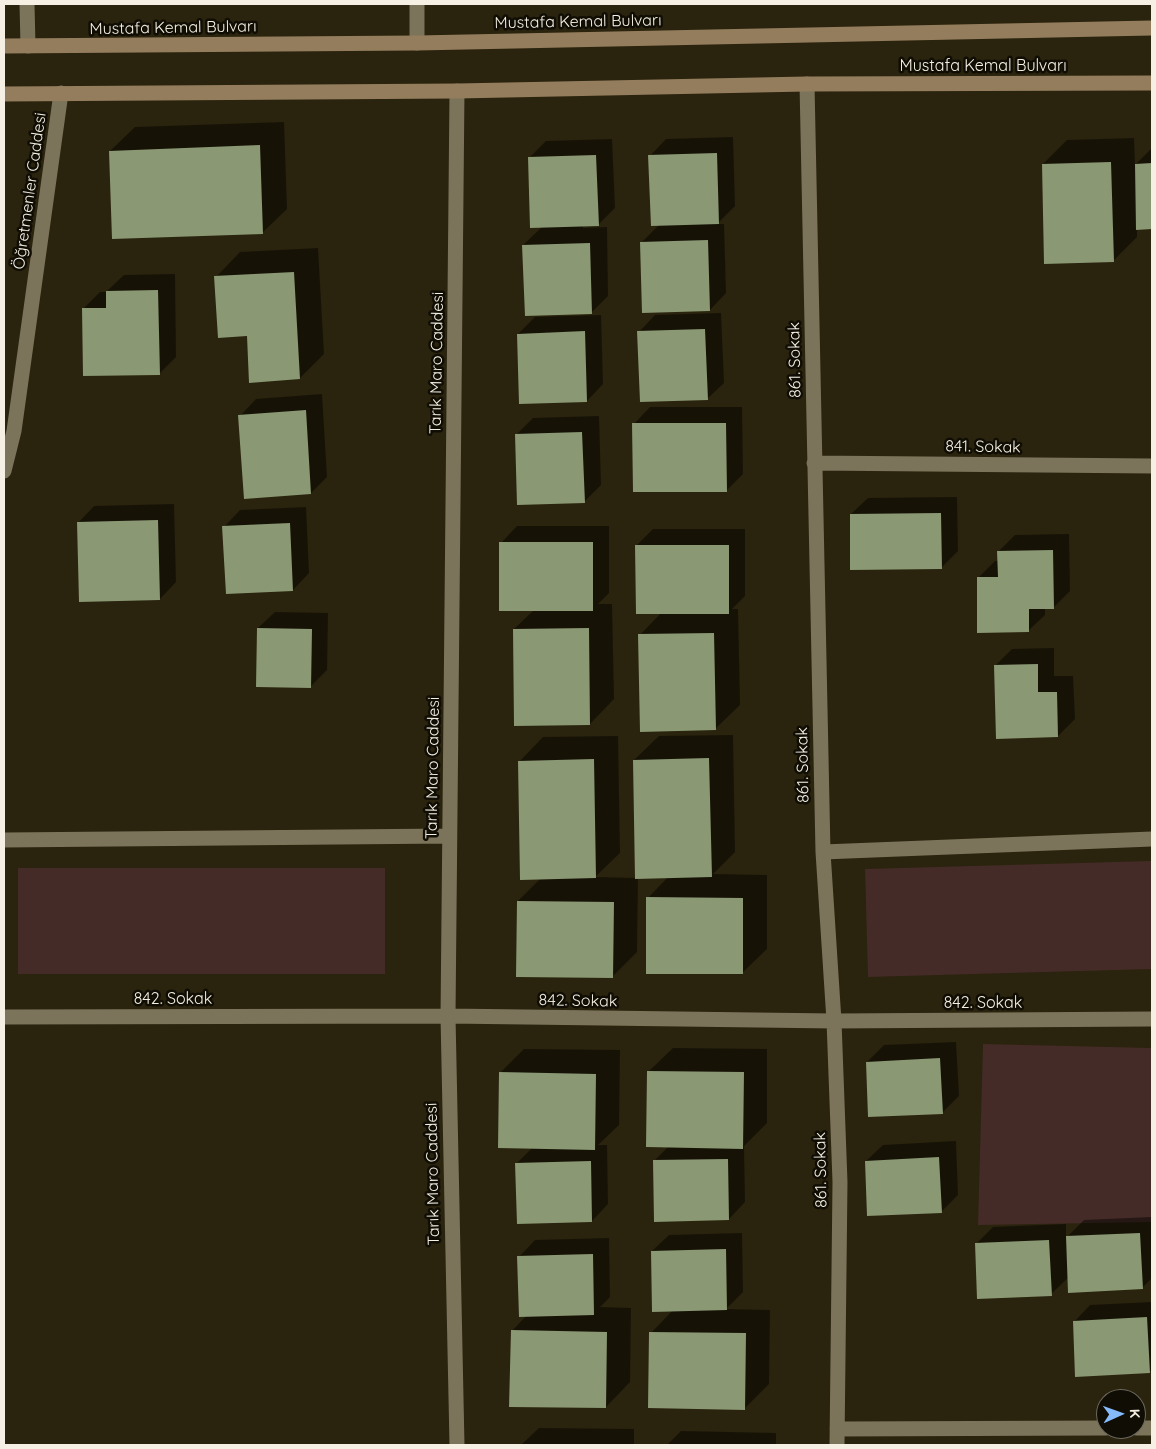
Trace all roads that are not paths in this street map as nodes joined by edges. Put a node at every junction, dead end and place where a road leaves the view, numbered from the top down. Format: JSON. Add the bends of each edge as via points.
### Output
{"nodes":[{"id":1,"x":27,"y":4,"type":"edge"},
{"id":2,"x":417,"y":4,"type":"edge"},
{"id":3,"x":1152,"y":28,"type":"edge"},
{"id":4,"x":417,"y":43,"type":"junction"},
{"id":5,"x":4,"y":46,"type":"edge"},
{"id":6,"x":28,"y":46,"type":"junction"},
{"id":7,"x":1152,"y":83,"type":"edge"},
{"id":8,"x":807,"y":84,"type":"junction"},
{"id":9,"x":457,"y":91,"type":"junction"},
{"id":10,"x":4,"y":94,"type":"edge"},
{"id":11,"x":61,"y":94,"type":"junction"},
{"id":12,"x":814,"y":463,"type":"junction"},
{"id":13,"x":1152,"y":466,"type":"edge"},
{"id":14,"x":4,"y":471,"type":"edge"},
{"id":15,"x":450,"y":836,"type":"junction"},
{"id":16,"x":1152,"y":839,"type":"edge"},
{"id":17,"x":4,"y":840,"type":"edge"},
{"id":18,"x":823,"y":852,"type":"junction"},
{"id":19,"x":448,"y":1016,"type":"junction"},
{"id":20,"x":4,"y":1017,"type":"edge"},
{"id":21,"x":1152,"y":1019,"type":"edge"},
{"id":22,"x":834,"y":1021,"type":"junction"},
{"id":23,"x":1096,"y":1428,"type":"edge"},
{"id":24,"x":837,"y":1429,"type":"junction"},
{"id":25,"x":456,"y":1445,"type":"edge"},
{"id":26,"x":837,"y":1445,"type":"edge"}],
"edges":[{"from":1,"to":6,"type":"street"},
{"from":2,"to":4,"type":"street"},
{"from":3,"to":4,"type":"main road","name":"Mustafa Kemal Bulvarı"},
{"from":4,"to":6,"type":"main road","name":"Mustafa Kemal Bulvarı"},
{"from":5,"to":6,"type":"main road","name":"Mustafa Kemal Bulvarı"},
{"from":7,"to":8,"type":"main road","name":"Mustafa Kemal Bulvarı"},
{"from":8,"to":9,"type":"main road","name":"Mustafa Kemal Bulvarı"},
{"from":8,"to":12,"type":"street","name":"861. Sokak"},
{"from":9,"to":11,"type":"main road","name":"Mustafa Kemal Bulvarı"},
{"from":9,"to":15,"type":"street","name":"Tarık Maro Caddesi"},
{"from":10,"to":11,"type":"main road","name":"Mustafa Kemal Bulvarı"},
{"from":11,"to":14,"type":"street","name":"Öğretmenler Caddesi","via":[[14,431]]},
{"from":12,"to":13,"type":"street","name":"841. Sokak"},
{"from":12,"to":18,"type":"street","name":"861. Sokak"},
{"from":15,"to":17,"type":"street"},
{"from":15,"to":19,"type":"street","name":"Tarık Maro Caddesi"},
{"from":16,"to":18,"type":"street"},
{"from":18,"to":22,"type":"street","name":"861. Sokak"},
{"from":19,"to":20,"type":"street","name":"842. Sokak"},
{"from":19,"to":22,"type":"street","name":"842. Sokak"},
{"from":19,"to":25,"type":"street","name":"Tarık Maro Caddesi"},
{"from":21,"to":22,"type":"street","name":"842. Sokak"},
{"from":22,"to":24,"type":"street","name":"861. Sokak","via":[[840,1182]]},
{"from":23,"to":24,"type":"street"},
{"from":24,"to":26,"type":"street","name":"861. Sokak"}]}
